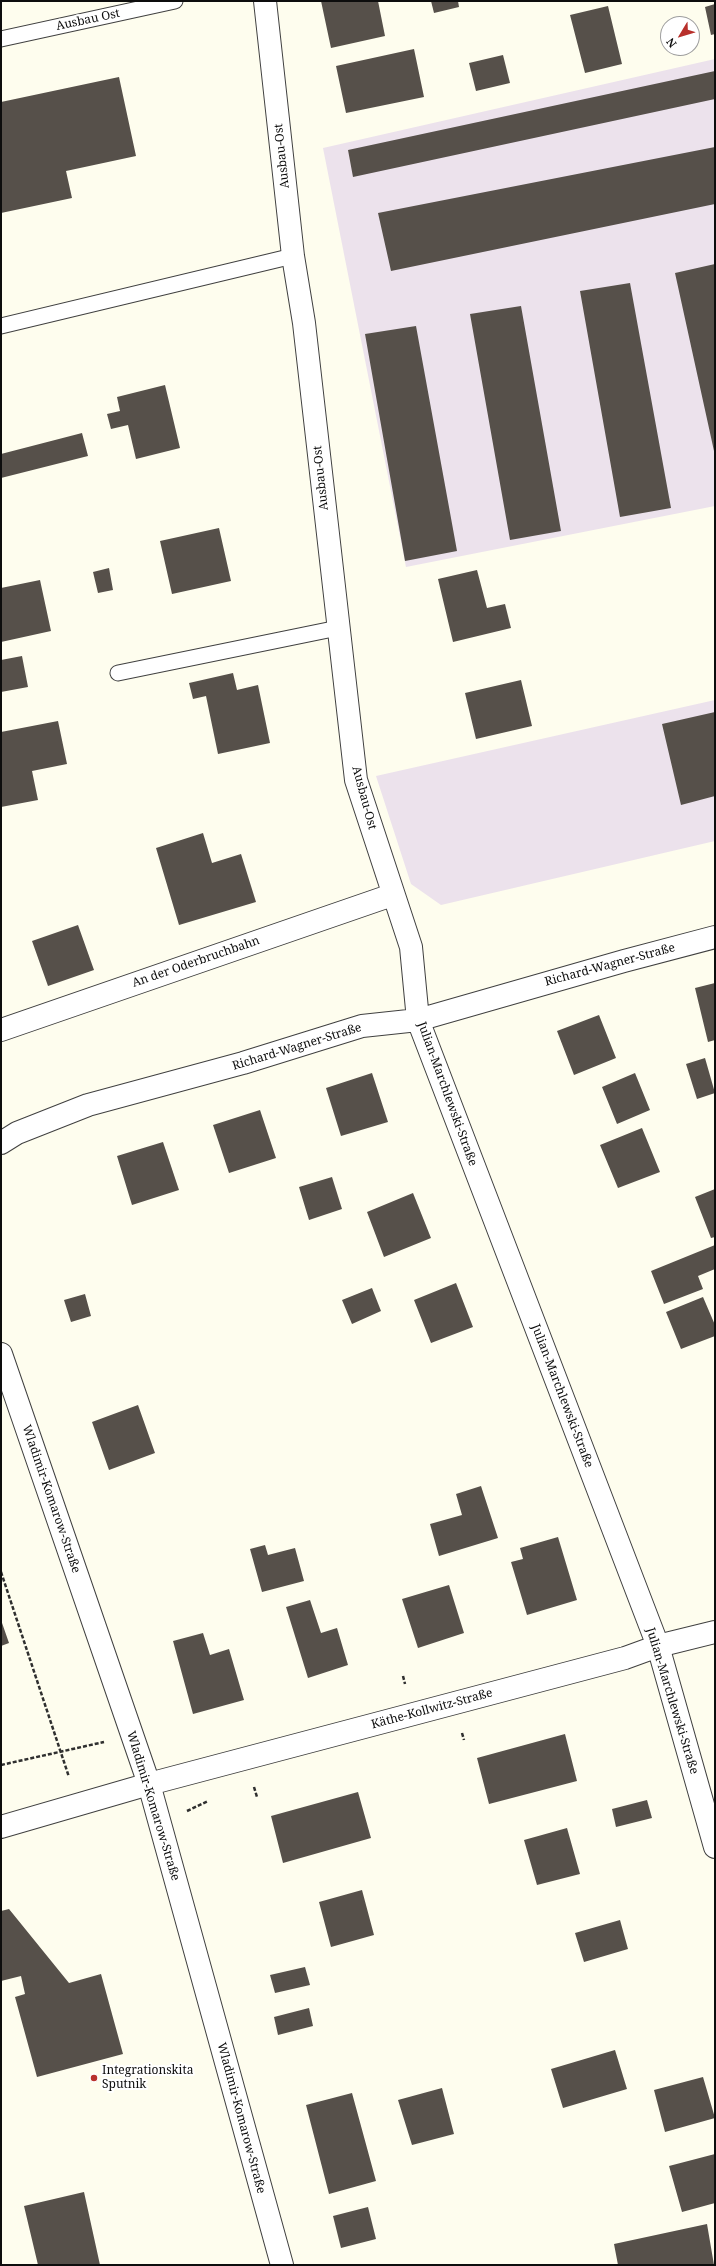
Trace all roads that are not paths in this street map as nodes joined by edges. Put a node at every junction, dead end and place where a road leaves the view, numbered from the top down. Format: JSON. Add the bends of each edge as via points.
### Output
{"nodes":[{"id":1,"x":175,"y":1,"type":"edge"},
{"id":2,"x":264,"y":1,"type":"edge"},
{"id":3,"x":1,"y":39,"type":"edge"},
{"id":4,"x":292,"y":256,"type":"junction"},
{"id":5,"x":1,"y":326,"type":"edge"},
{"id":6,"x":338,"y":628,"type":"junction"},
{"id":7,"x":118,"y":673,"type":"dead end"},
{"id":8,"x":392,"y":894,"type":"junction"},
{"id":9,"x":715,"y":937,"type":"edge"},
{"id":10,"x":411,"y":947,"type":"joint"},
{"id":11,"x":418,"y":1020,"type":"junction"},
{"id":12,"x":1,"y":1030,"type":"edge"},
{"id":13,"x":1,"y":1143,"type":"edge"},
{"id":14,"x":1,"y":1354,"type":"edge"},
{"id":15,"x":715,"y":1632,"type":"edge"},
{"id":16,"x":658,"y":1646,"type":"junction"},
{"id":17,"x":149,"y":1784,"type":"junction"},
{"id":18,"x":1,"y":1827,"type":"edge"},
{"id":19,"x":715,"y":1847,"type":"edge"},
{"id":20,"x":282,"y":2265,"type":"edge"}],
"edges":[{"from":1,"to":3,"type":"lane","name":"Ausbau Ost"},
{"from":2,"to":4,"type":"street","name":"Ausbau-Ost"},
{"from":4,"to":5,"type":"lane"},
{"from":4,"to":6,"type":"street","name":"Ausbau-Ost","via":[[304,323]]},
{"from":6,"to":7,"type":"lane"},
{"from":6,"to":8,"type":"street","name":"Ausbau-Ost","via":[[356,780]]},
{"from":8,"to":10,"type":"street","name":"Ausbau-Ost"},
{"from":8,"to":12,"type":"street","name":"An der Oderbruchbahn"},
{"from":9,"to":11,"type":"street","name":"Richard-Wagner-Straße"},
{"from":10,"to":11,"type":"street","name":"Julian-Marchlewski-Straße"},
{"from":11,"to":13,"type":"street","name":"Richard-Wagner-Straße","via":[[362,1026],[243,1063],[88,1105]]},
{"from":11,"to":16,"type":"street","name":"Julian-Marchlewski-Straße"},
{"from":14,"to":17,"type":"street","name":"Wladimir-Komarow-Straße"},
{"from":15,"to":16,"type":"street","name":"Käthe-Kollwitz-Straße"},
{"from":16,"to":17,"type":"street","name":"Käthe-Kollwitz-Straße","via":[[625,1658]]},
{"from":16,"to":19,"type":"street","name":"Julian-Marchlewski-Straße"},
{"from":17,"to":18,"type":"street","name":"Käthe-Kollwitz-Straße"},
{"from":17,"to":20,"type":"street","name":"Wladimir-Komarow-Straße"}]}
